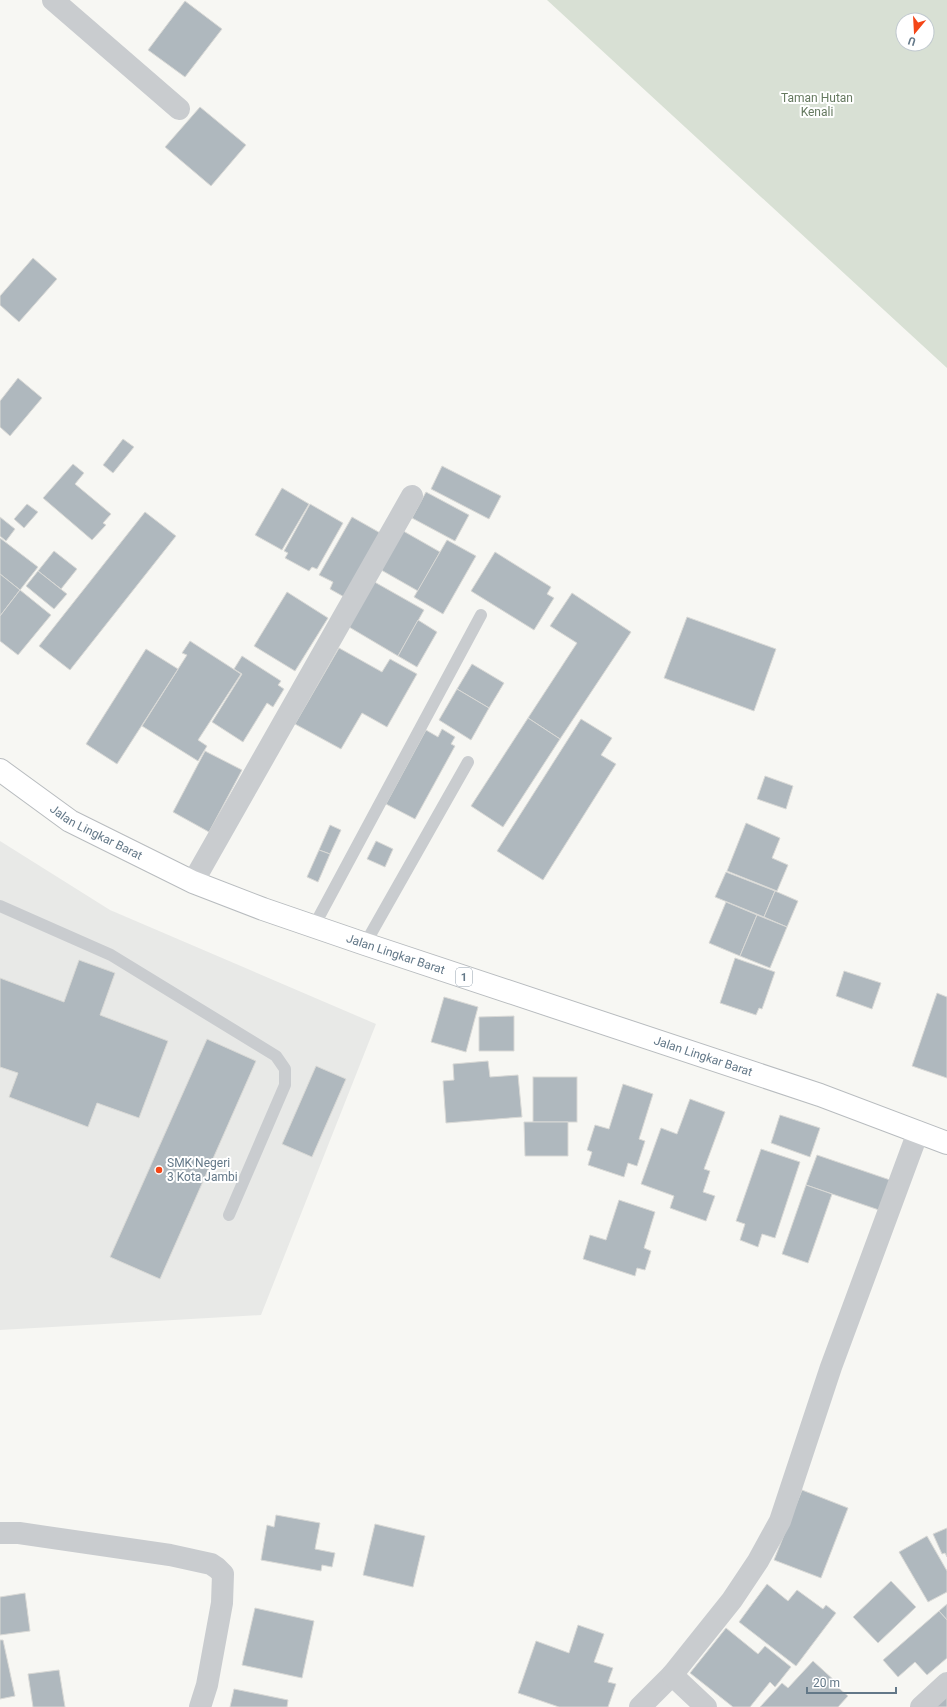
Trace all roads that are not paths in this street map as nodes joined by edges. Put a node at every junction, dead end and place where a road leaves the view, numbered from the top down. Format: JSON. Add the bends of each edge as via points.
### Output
{"nodes":[{"id":1,"x":53,"y":0,"type":"edge"},
{"id":2,"x":179,"y":108,"type":"dead end"},
{"id":3,"x":412,"y":496,"type":"dead end"},
{"id":4,"x":482,"y":616,"type":"dead end"},
{"id":5,"x":468,"y":762,"type":"dead end"},
{"id":6,"x":0,"y":770,"type":"edge"},
{"id":7,"x":193,"y":882,"type":"junction"},
{"id":8,"x":0,"y":906,"type":"edge"},
{"id":9,"x":314,"y":926,"type":"junction"},
{"id":10,"x":365,"y":944,"type":"junction"},
{"id":11,"x":918,"y":1132,"type":"junction"},
{"id":12,"x":947,"y":1143,"type":"edge"},
{"id":13,"x":229,"y":1215,"type":"dead end"},
{"id":14,"x":0,"y":1533,"type":"edge"},
{"id":15,"x":672,"y":1675,"type":"junction"},
{"id":16,"x":947,"y":1683,"type":"edge"},
{"id":17,"x":200,"y":1707,"type":"edge"},
{"id":18,"x":640,"y":1707,"type":"edge"},
{"id":19,"x":706,"y":1707,"type":"edge"},
{"id":20,"x":920,"y":1707,"type":"edge"}],
"edges":[{"from":1,"to":2,"type":"street"},
{"from":3,"to":7,"type":"street"},
{"from":4,"to":9,"type":"lane"},
{"from":5,"to":10,"type":"lane"},
{"from":6,"to":7,"type":"highway","name":"Jalan Lingkar Barat","number":"1","via":[[70,821]]},
{"from":7,"to":9,"type":"highway","name":"Jalan Lingkar Barat","number":"1"},
{"from":8,"to":13,"type":"lane","via":[[111,955],[276,1056],[285,1069],[285,1085]]},
{"from":9,"to":10,"type":"highway","name":"Jalan Lingkar Barat","number":"1"},
{"from":10,"to":11,"type":"highway","name":"Jalan Lingkar Barat","number":"1","via":[[820,1096]]},
{"from":11,"to":12,"type":"highway","name":"Jalan Lingkar Barat","number":"1"},
{"from":11,"to":15,"type":"street","via":[[831,1367],[780,1521],[732,1600]]},
{"from":14,"to":17,"type":"street","via":[[19,1533],[170,1555],[211,1564],[217,1568],[223,1574],[222,1603],[207,1685]]},
{"from":15,"to":18,"type":"street"},
{"from":15,"to":19,"type":"street"},
{"from":16,"to":20,"type":"street"}]}
